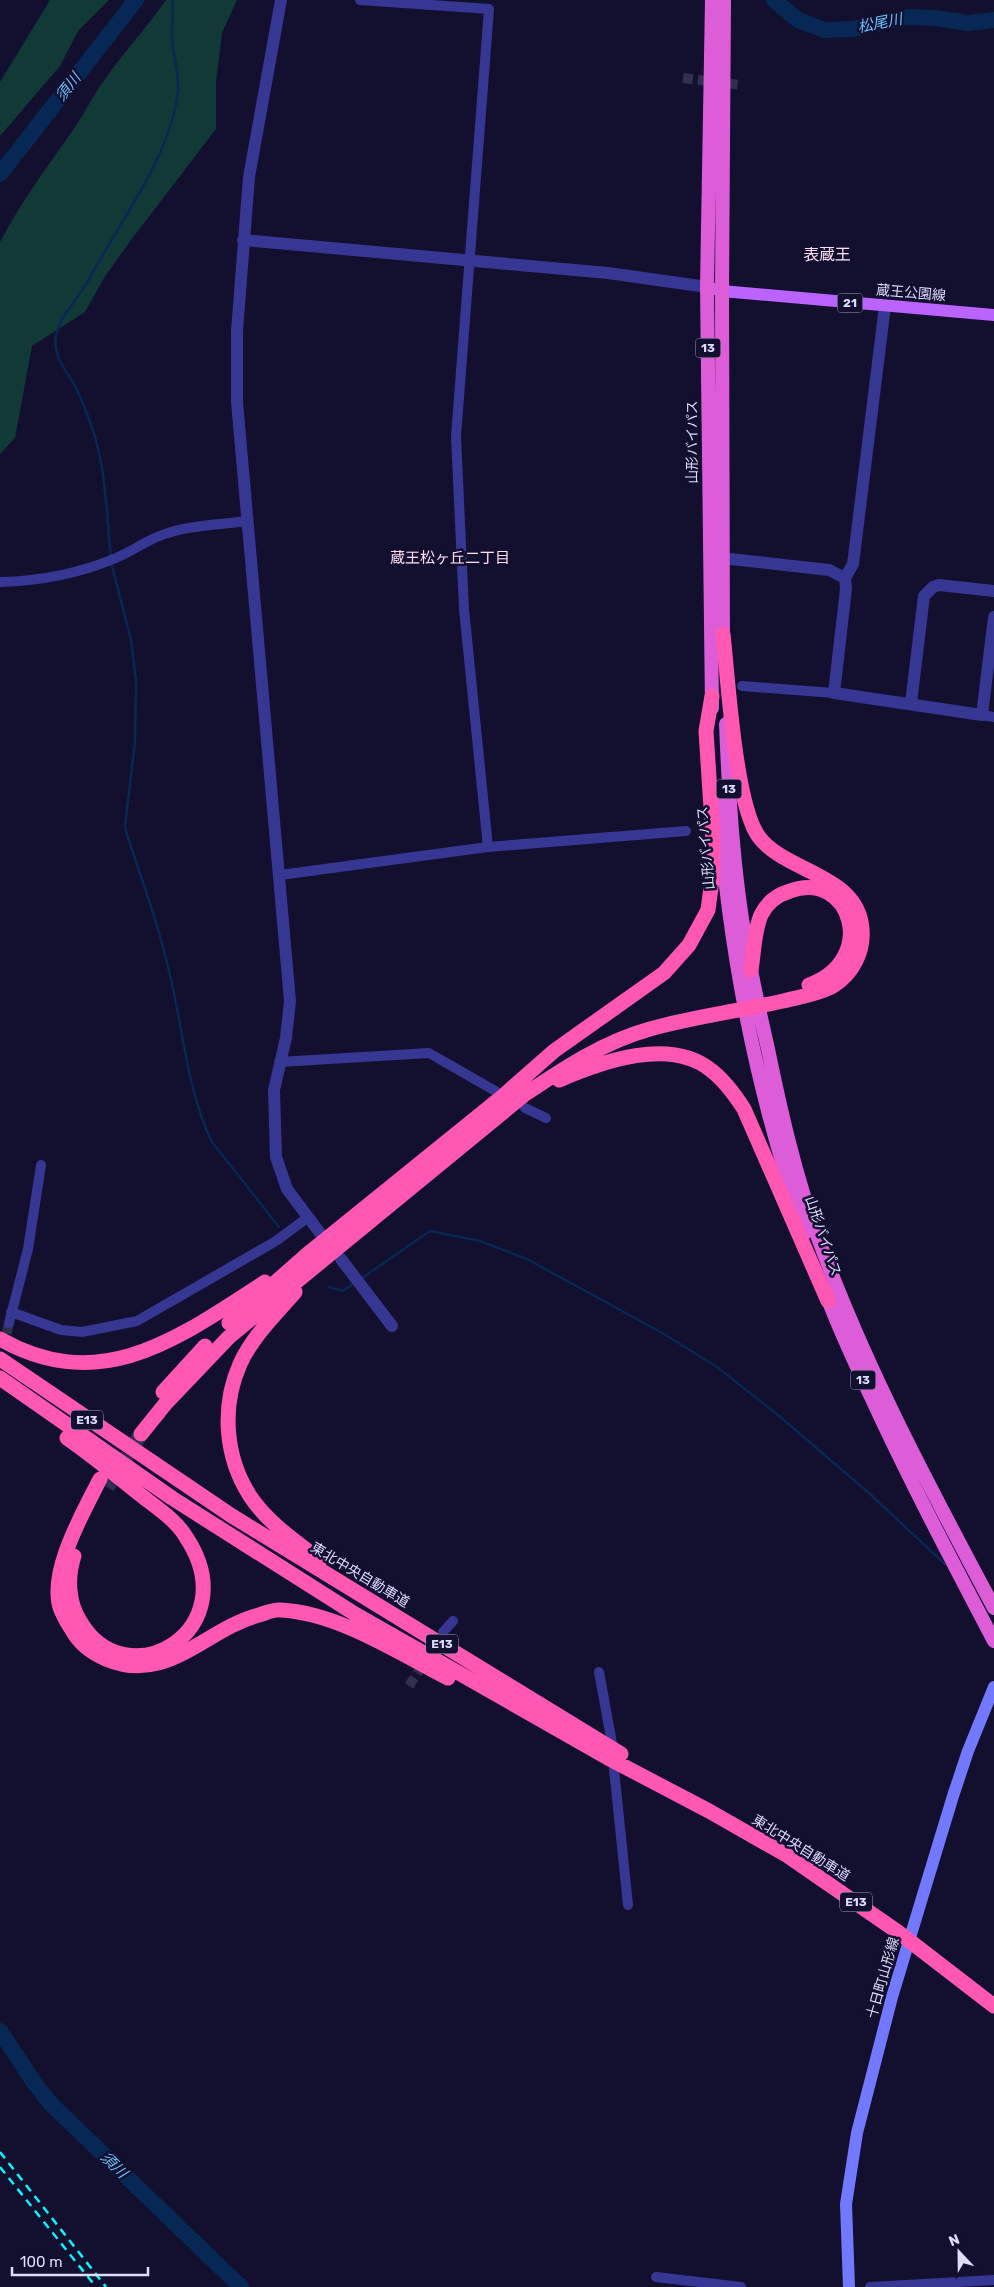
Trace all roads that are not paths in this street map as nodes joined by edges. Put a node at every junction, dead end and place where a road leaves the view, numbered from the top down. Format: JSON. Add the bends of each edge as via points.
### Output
{"nodes":[{"id":1,"x":281,"y":0,"type":"edge"},
{"id":2,"x":360,"y":0,"type":"edge"},
{"id":3,"x":712,"y":0,"type":"edge"},
{"id":4,"x":724,"y":0,"type":"edge"},
{"id":5,"x":243,"y":240,"type":"junction"},
{"id":6,"x":468,"y":261,"type":"junction"},
{"id":7,"x":707,"y":287,"type":"junction"},
{"id":8,"x":722,"y":291,"type":"junction"},
{"id":9,"x":885,"y":306,"type":"junction"},
{"id":10,"x":994,"y":315,"type":"edge"},
{"id":11,"x":248,"y":521,"type":"junction"},
{"id":12,"x":722,"y":558,"type":"junction"},
{"id":13,"x":845,"y":578,"type":"junction"},
{"id":14,"x":0,"y":582,"type":"edge"},
{"id":15,"x":994,"y":591,"type":"edge"},
{"id":16,"x":994,"y":618,"type":"edge"},
{"id":17,"x":723,"y":634,"type":"junction"},
{"id":18,"x":742,"y":686,"type":"dead end"},
{"id":19,"x":834,"y":694,"type":"junction"},
{"id":20,"x":712,"y":696,"type":"junction"},
{"id":21,"x":911,"y":703,"type":"junction"},
{"id":22,"x":988,"y":716,"type":"edge"},
{"id":23,"x":686,"y":831,"type":"dead end"},
{"id":24,"x":488,"y":846,"type":"junction"},
{"id":25,"x":280,"y":875,"type":"junction"},
{"id":26,"x":751,"y":970,"type":"junction"},
{"id":27,"x":774,"y":999,"type":"junction"},
{"id":28,"x":737,"y":1007,"type":"junction"},
{"id":29,"x":280,"y":1062,"type":"junction"},
{"id":30,"x":500,"y":1094,"type":"junction"},
{"id":31,"x":524,"y":1102,"type":"junction"},
{"id":32,"x":546,"y":1118,"type":"dead end"},
{"id":33,"x":41,"y":1165,"type":"dead end"},
{"id":34,"x":308,"y":1218,"type":"junction"},
{"id":35,"x":320,"y":1233,"type":"dead end"},
{"id":36,"x":315,"y":1258,"type":"junction"},
{"id":37,"x":341,"y":1259,"type":"dead end"},
{"id":38,"x":828,"y":1301,"type":"junction"},
{"id":39,"x":11,"y":1312,"type":"junction"},
{"id":40,"x":9,"y":1323,"type":"tunnel mouth"},
{"id":41,"x":392,"y":1326,"type":"dead end"},
{"id":42,"x":0,"y":1339,"type":"edge"},
{"id":43,"x":0,"y":1359,"type":"edge"},
{"id":44,"x":0,"y":1378,"type":"edge"},
{"id":45,"x":0,"y":1389,"type":"edge"},
{"id":46,"x":137,"y":1432,"type":"tunnel mouth"},
{"id":47,"x":994,"y":1608,"type":"edge"},
{"id":48,"x":453,"y":1620,"type":"dead end"},
{"id":49,"x":443,"y":1632,"type":"tunnel mouth"},
{"id":50,"x":994,"y":1641,"type":"edge"},
{"id":51,"x":598,"y":1672,"type":"dead end"},
{"id":52,"x":994,"y":1687,"type":"edge"},
{"id":53,"x":565,"y":1718,"type":"junction"},
{"id":54,"x":611,"y":1756,"type":"junction"},
{"id":55,"x":709,"y":1811,"type":"junction"},
{"id":56,"x":628,"y":1905,"type":"dead end"},
{"id":57,"x":994,"y":2006,"type":"edge"},
{"id":58,"x":656,"y":2277,"type":"dead end"},
{"id":59,"x":994,"y":2280,"type":"edge"},
{"id":60,"x":741,"y":2287,"type":"edge"},
{"id":61,"x":849,"y":2287,"type":"edge"},
{"id":62,"x":870,"y":2287,"type":"edge"}],
"edges":[{"from":1,"to":5,"type":"street","via":[[249,177]]},
{"from":2,"to":6,"type":"street","via":[[489,9]]},
{"from":3,"to":7,"type":"highway","name":"山形バイパス","number":"13"},
{"from":4,"to":8,"type":"highway","name":"山形バイパス","number":"13"},
{"from":5,"to":6,"type":"street"},
{"from":5,"to":11,"type":"street","via":[[237,331],[237,402]]},
{"from":6,"to":7,"type":"street","via":[[608,273]]},
{"from":6,"to":24,"type":"street","via":[[456,436],[464,609]]},
{"from":7,"to":8,"type":"main road","name":"蔵王公園線","number":"21"},
{"from":7,"to":20,"type":"highway","name":"山形バイパス","number":"13"},
{"from":8,"to":9,"type":"main road","name":"蔵王公園線","number":"21"},
{"from":8,"to":12,"type":"highway","name":"山形バイパス","number":"13"},
{"from":9,"to":10,"type":"main road","name":"蔵王公園線","number":"21"},
{"from":9,"to":13,"type":"street","via":[[853,564]]},
{"from":11,"to":14,"type":"street","via":[[194,526],[157,537],[74,573]]},
{"from":11,"to":25,"type":"street"},
{"from":12,"to":13,"type":"street","via":[[829,570]]},
{"from":12,"to":17,"type":"highway","name":"山形バイパス","number":"13"},
{"from":13,"to":19,"type":"street"},
{"from":15,"to":21,"type":"street","via":[[939,585],[928,590],[924,596]]},
{"from":16,"to":22,"type":"street"},
{"from":17,"to":26,"type":"highway","name":"山形バイパス","number":"13","via":[[730,810],[736,876]]},
{"from":17,"to":27,"type":"highway","via":[[744,799],[758,836],[772,850],[828,880],[846,895],[857,911],[862,927],[859,953],[845,978],[832,987]]},
{"from":18,"to":19,"type":"street"},
{"from":19,"to":21,"type":"street"},
{"from":20,"to":30,"type":"highway","via":[[706,731],[714,861],[708,910],[689,945],[664,973],[554,1051]]},
{"from":20,"to":38,"type":"highway","name":"山形バイパス","number":"13","via":[[724,878],[741,991],[774,1141]]},
{"from":21,"to":22,"type":"street"},
{"from":23,"to":24,"type":"street"},
{"from":24,"to":25,"type":"street"},
{"from":25,"to":29,"type":"street","via":[[290,1001]]},
{"from":26,"to":27,"type":"highway","via":[[756,927],[767,905],[779,894],[798,888],[817,888],[832,896],[845,910],[852,930],[847,954],[837,968],[824,980]]},
{"from":26,"to":47,"type":"highway","name":"山形バイパス","number":"13","via":[[780,1108],[816,1234],[851,1322],[892,1411]]},
{"from":27,"to":28,"type":"highway"},
{"from":28,"to":30,"type":"highway","via":[[650,1022],[628,1029],[560,1060]]},
{"from":28,"to":31,"type":"highway","via":[[649,1030],[575,1060]]},
{"from":29,"to":30,"type":"street","via":[[429,1053]]},
{"from":29,"to":34,"type":"street","via":[[274,1090],[276,1157],[287,1189]]},
{"from":30,"to":36,"type":"highway"},
{"from":31,"to":32,"type":"street"},
{"from":31,"to":36,"type":"highway"},
{"from":31,"to":38,"type":"highway","via":[[588,1067],[632,1055],[664,1054],[690,1060],[711,1070],[744,1109]]},
{"from":33,"to":39,"type":"street","via":[[28,1249]]},
{"from":34,"to":35,"type":"street"},
{"from":34,"to":39,"type":"street","via":[[276,1241],[137,1321],[82,1332],[61,1330]]},
{"from":36,"to":42,"type":"highway","via":[[164,1343],[129,1358],[91,1363],[56,1361],[22,1351]]},
{"from":36,"to":46,"type":"highway","via":[[229,1337]]},
{"from":36,"to":53,"type":"highway","via":[[250,1346],[234,1382],[227,1416],[229,1438],[236,1466],[251,1497],[282,1531],[326,1564],[499,1670]]},
{"from":37,"to":41,"type":"street"},
{"from":38,"to":50,"type":"highway","name":"山形バイパス","number":"13","via":[[923,1506]]},
{"from":39,"to":40,"type":"street"},
{"from":43,"to":53,"type":"highway","name":"東北中央自動車道","number":"E13","via":[[232,1516]]},
{"from":44,"to":54,"type":"highway","name":"東北中央自動車道","number":"E13","via":[[257,1554],[354,1614]]},
{"from":45,"to":54,"type":"highway","via":[[170,1518],[186,1536],[199,1562],[204,1591],[198,1617],[180,1641],[154,1653],[130,1656],[106,1649],[86,1632],[73,1610],[70,1584],[80,1538],[103,1483],[68,1544],[59,1580],[60,1609],[74,1634],[92,1653],[119,1664],[152,1664],[187,1653],[248,1618],[279,1609],[313,1615],[339,1623]]},
{"from":48,"to":49,"type":"street"},
{"from":51,"to":54,"type":"street"},
{"from":52,"to":61,"type":"main road","name":"十日町山形線","via":[[956,1787],[901,1968],[857,2133],[846,2204]]},
{"from":53,"to":55,"type":"highway","name":"東北中央自動車道","number":"E13"},
{"from":54,"to":55,"type":"highway","name":"東北中央自動車道","number":"E13"},
{"from":54,"to":56,"type":"street"},
{"from":55,"to":57,"type":"highway","name":"東北中央自動車道","number":"E13","via":[[838,1889]]},
{"from":58,"to":60,"type":"street"},
{"from":59,"to":62,"type":"street"}]}
